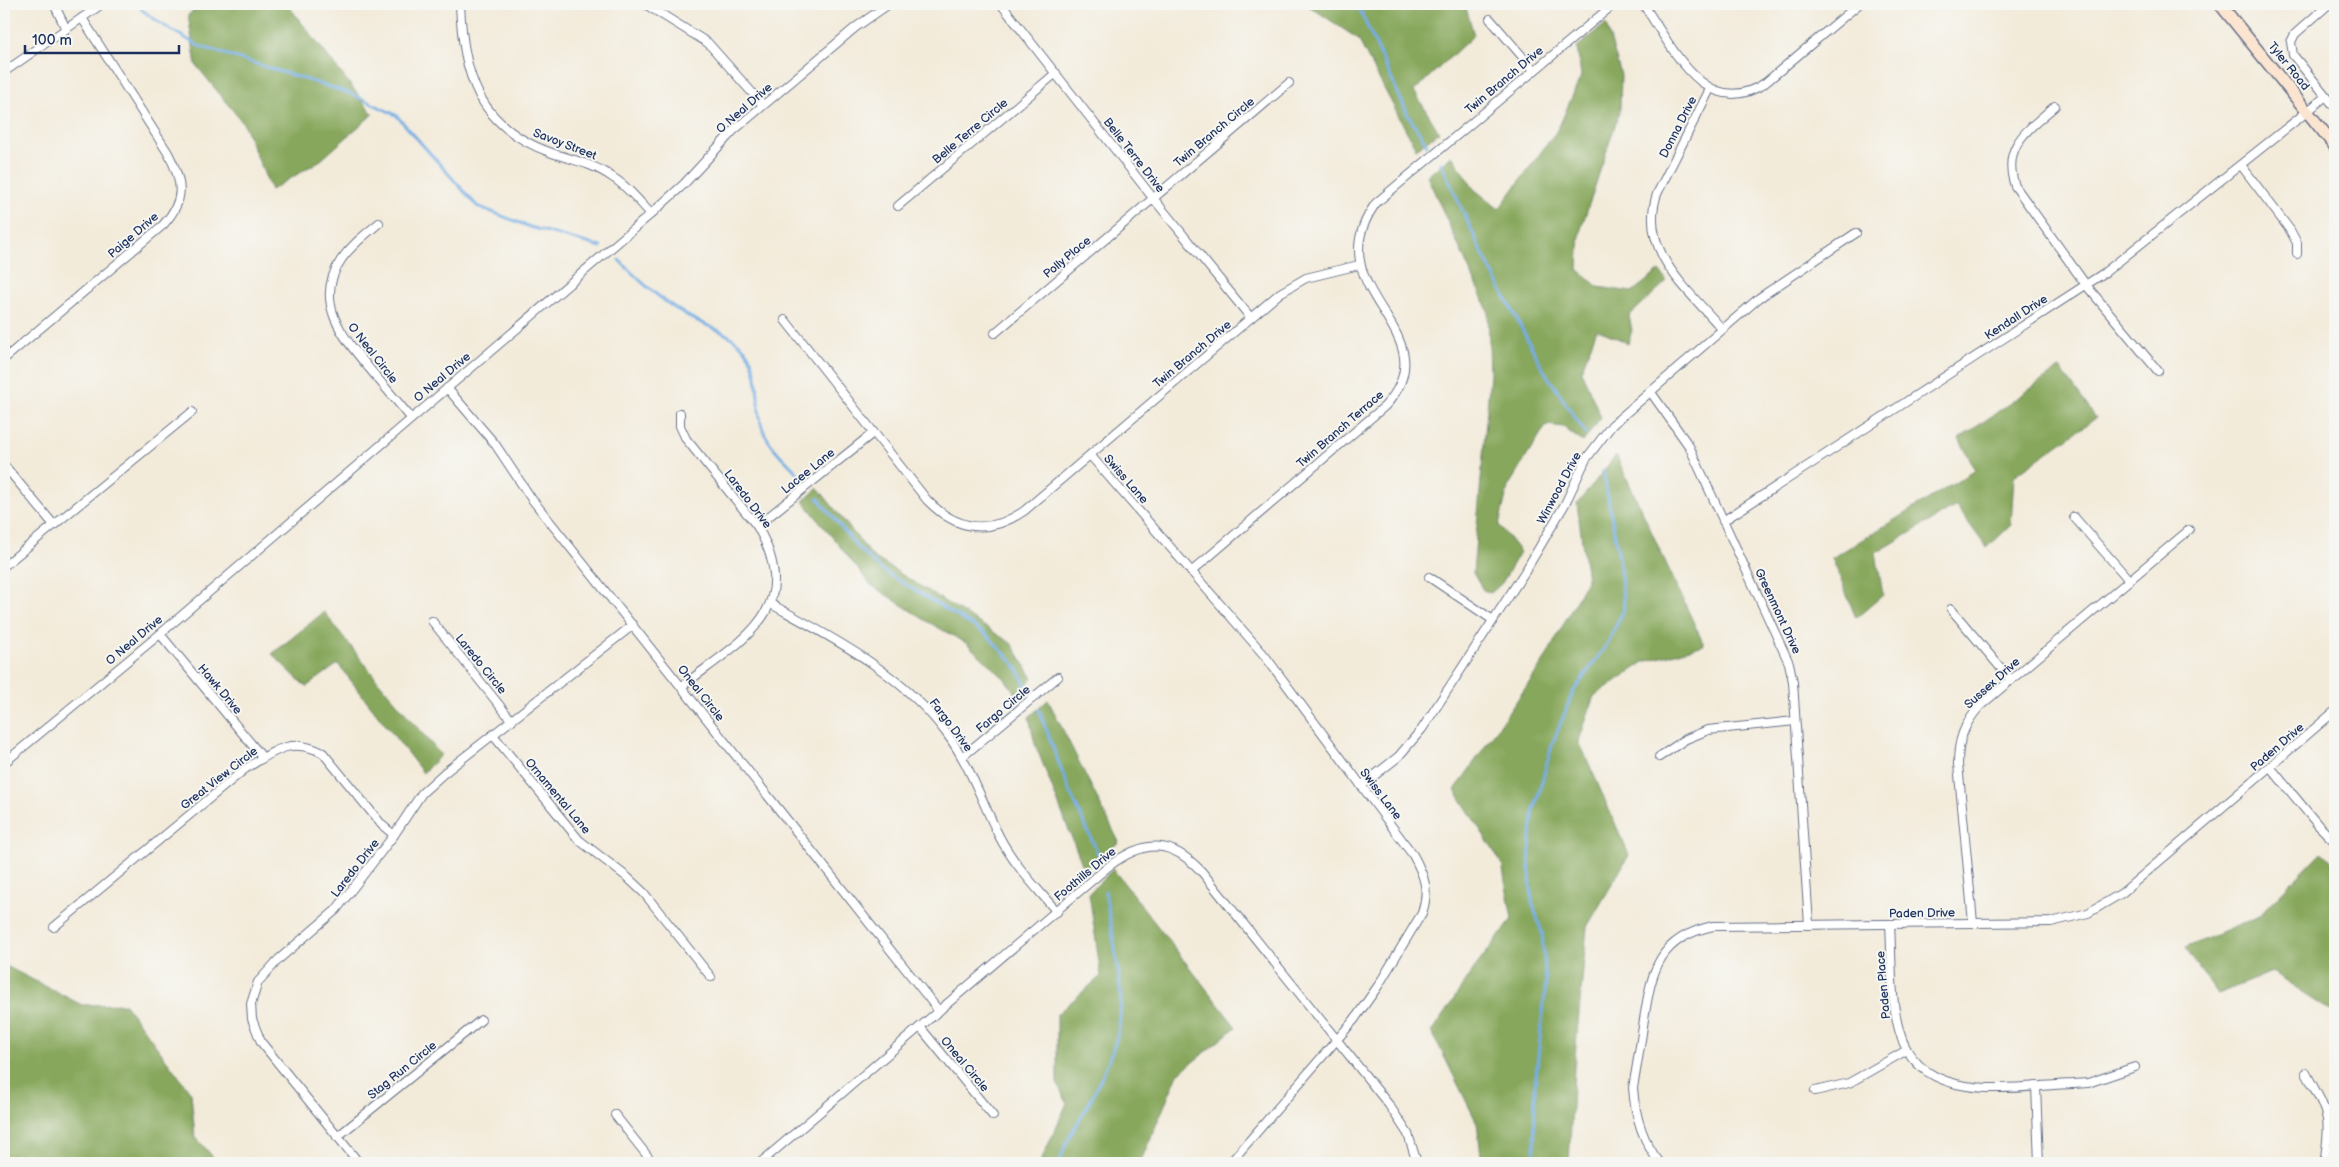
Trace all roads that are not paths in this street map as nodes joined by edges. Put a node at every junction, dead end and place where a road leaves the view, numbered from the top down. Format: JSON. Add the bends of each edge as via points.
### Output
{"nodes":[{"id":1,"x":54,"y":4,"type":"edge"},
{"id":2,"x":102,"y":4,"type":"edge"},
{"id":3,"x":460,"y":4,"type":"edge"},
{"id":4,"x":645,"y":4,"type":"edge"},
{"id":5,"x":889,"y":4,"type":"edge"},
{"id":6,"x":1001,"y":4,"type":"edge"},
{"id":7,"x":1614,"y":4,"type":"edge"},
{"id":8,"x":1642,"y":4,"type":"edge"},
{"id":9,"x":1859,"y":4,"type":"edge"},
{"id":10,"x":2220,"y":4,"type":"edge"},
{"id":11,"x":2329,"y":4,"type":"edge"},
{"id":12,"x":880,"y":6,"type":"edge"},
{"id":13,"x":82,"y":18,"type":"junction"},
{"id":14,"x":1490,"y":19,"type":"dead end"},
{"id":15,"x":66,"y":29,"type":"junction"},
{"id":16,"x":1533,"y":69,"type":"junction"},
{"id":17,"x":4,"y":72,"type":"edge"},
{"id":18,"x":1056,"y":73,"type":"junction"},
{"id":19,"x":1289,"y":83,"type":"dead end"},
{"id":20,"x":1710,"y":89,"type":"junction"},
{"id":21,"x":2326,"y":96,"type":"junction"},
{"id":22,"x":763,"y":105,"type":"junction"},
{"id":23,"x":2056,"y":106,"type":"dead end"},
{"id":24,"x":2335,"y":107,"type":"edge"},
{"id":25,"x":2308,"y":112,"type":"junction"},
{"id":26,"x":2335,"y":146,"type":"edge"},
{"id":27,"x":2240,"y":165,"type":"junction"},
{"id":28,"x":1153,"y":198,"type":"junction"},
{"id":29,"x":898,"y":206,"type":"dead end"},
{"id":30,"x":651,"y":214,"type":"junction"},
{"id":31,"x":379,"y":223,"type":"dead end"},
{"id":32,"x":1856,"y":232,"type":"dead end"},
{"id":33,"x":2297,"y":254,"type":"dead end"},
{"id":34,"x":1359,"y":266,"type":"junction"},
{"id":35,"x":2086,"y":285,"type":"junction"},
{"id":36,"x":1251,"y":318,"type":"junction"},
{"id":37,"x":785,"y":320,"type":"dead end"},
{"id":38,"x":1722,"y":329,"type":"junction"},
{"id":39,"x":995,"y":333,"type":"dead end"},
{"id":40,"x":4,"y":359,"type":"edge"},
{"id":41,"x":2158,"y":371,"type":"dead end"},
{"id":42,"x":446,"y":388,"type":"junction"},
{"id":43,"x":1650,"y":391,"type":"junction"},
{"id":44,"x":192,"y":412,"type":"dead end"},
{"id":45,"x":680,"y":413,"type":"dead end"},
{"id":46,"x":411,"y":418,"type":"junction"},
{"id":47,"x":873,"y":433,"type":"junction"},
{"id":48,"x":1090,"y":455,"type":"junction"},
{"id":49,"x":4,"y":464,"type":"edge"},
{"id":50,"x":2074,"y":517,"type":"dead end"},
{"id":51,"x":1723,"y":521,"type":"junction"},
{"id":52,"x":54,"y":525,"type":"junction"},
{"id":53,"x":757,"y":526,"type":"junction"},
{"id":54,"x":2189,"y":530,"type":"dead end"},
{"id":55,"x":4,"y":566,"type":"edge"},
{"id":56,"x":1191,"y":572,"type":"junction"},
{"id":57,"x":1429,"y":577,"type":"dead end"},
{"id":58,"x":2128,"y":580,"type":"junction"},
{"id":59,"x":772,"y":604,"type":"junction"},
{"id":60,"x":1951,"y":609,"type":"dead end"},
{"id":61,"x":1493,"y":620,"type":"junction"},
{"id":62,"x":432,"y":621,"type":"dead end"},
{"id":63,"x":633,"y":625,"type":"junction"},
{"id":64,"x":160,"y":634,"type":"junction"},
{"id":65,"x":1058,"y":677,"type":"dead end"},
{"id":66,"x":2011,"y":680,"type":"junction"},
{"id":67,"x":682,"y":687,"type":"junction"},
{"id":68,"x":2335,"y":711,"type":"edge"},
{"id":69,"x":512,"y":721,"type":"junction"},
{"id":70,"x":1795,"y":721,"type":"junction"},
{"id":71,"x":493,"y":735,"type":"junction"},
{"id":72,"x":1660,"y":756,"type":"dead end"},
{"id":73,"x":263,"y":758,"type":"junction"},
{"id":74,"x":962,"y":758,"type":"junction"},
{"id":75,"x":4,"y":763,"type":"edge"},
{"id":76,"x":2270,"y":768,"type":"junction"},
{"id":77,"x":1361,"y":786,"type":"junction"},
{"id":78,"x":394,"y":835,"type":"junction"},
{"id":79,"x":2335,"y":842,"type":"edge"},
{"id":80,"x":1057,"y":912,"type":"junction"},
{"id":81,"x":1973,"y":923,"type":"junction"},
{"id":82,"x":1890,"y":924,"type":"junction"},
{"id":83,"x":1809,"y":926,"type":"junction"},
{"id":84,"x":54,"y":927,"type":"dead end"},
{"id":85,"x":711,"y":977,"type":"dead end"},
{"id":86,"x":939,"y":1011,"type":"junction"},
{"id":87,"x":481,"y":1020,"type":"dead end"},
{"id":88,"x":920,"y":1027,"type":"junction"},
{"id":89,"x":1336,"y":1041,"type":"junction"},
{"id":90,"x":1907,"y":1050,"type":"junction"},
{"id":91,"x":2135,"y":1067,"type":"dead end"},
{"id":92,"x":2306,"y":1073,"type":"dead end"},
{"id":93,"x":2036,"y":1086,"type":"junction"},
{"id":94,"x":1815,"y":1091,"type":"dead end"},
{"id":95,"x":614,"y":1115,"type":"dead end"},
{"id":96,"x":993,"y":1116,"type":"dead end"},
{"id":97,"x":337,"y":1137,"type":"junction"},
{"id":98,"x":359,"y":1163,"type":"edge"},
{"id":99,"x":653,"y":1163,"type":"edge"},
{"id":100,"x":760,"y":1163,"type":"edge"},
{"id":101,"x":1230,"y":1163,"type":"edge"},
{"id":102,"x":1417,"y":1163,"type":"edge"},
{"id":103,"x":1660,"y":1163,"type":"edge"},
{"id":104,"x":2038,"y":1163,"type":"edge"},
{"id":105,"x":2324,"y":1163,"type":"edge"}],
"edges":[{"from":1,"to":15,"type":"street"},
{"from":2,"to":13,"type":"street"},
{"from":3,"to":30,"type":"street","name":"Savoy Street","via":[[466,66],[480,96],[499,121],[529,144],[605,172]]},
{"from":4,"to":22,"type":"street","via":[[708,43]]},
{"from":5,"to":12,"type":"street","name":"O Neal Drive"},
{"from":6,"to":18,"type":"street","name":"Belle Terre Drive"},
{"from":7,"to":16,"type":"street","name":"Twin Branch Drive"},
{"from":8,"to":20,"type":"street","via":[[1691,74]]},
{"from":9,"to":20,"type":"street","name":"Donna Drive","via":[[1756,89],[1729,94]]},
{"from":10,"to":25,"type":"street","name":"Tyler Road"},
{"from":11,"to":21,"type":"street","via":[[2295,34],[2291,42],[2293,55]]},
{"from":12,"to":22,"type":"street","name":"O Neal Drive"},
{"from":13,"to":15,"type":"street"},
{"from":13,"to":40,"type":"street","name":"Paige Drive","via":[[168,153],[176,169],[180,195],[163,225]]},
{"from":14,"to":16,"type":"street"},
{"from":15,"to":17,"type":"street"},
{"from":16,"to":34,"type":"street","name":"Twin Branch Drive","via":[[1376,203],[1368,213],[1360,234]]},
{"from":18,"to":28,"type":"street","name":"Belle Terre Drive"},
{"from":18,"to":29,"type":"street","name":"Belle Terre Circle"},
{"from":19,"to":28,"type":"street","name":"Twin Branch Circle"},
{"from":20,"to":38,"type":"street","name":"Donna Drive","via":[[1657,194],[1652,224],[1659,253]]},
{"from":21,"to":24,"type":"street"},
{"from":21,"to":25,"type":"street","name":"Kendall Drive"},
{"from":22,"to":30,"type":"street","name":"O Neal Drive"},
{"from":23,"to":35,"type":"street","via":[[2020,138],[2010,167],[2015,186]]},
{"from":25,"to":26,"type":"street","name":"Tyler Road"},
{"from":25,"to":27,"type":"street","name":"Kendall Drive"},
{"from":27,"to":33,"type":"street","via":[[2290,230],[2297,242]]},
{"from":27,"to":35,"type":"street","name":"Kendall Drive"},
{"from":28,"to":36,"type":"street","name":"Belle Terre Drive"},
{"from":28,"to":39,"type":"street","name":"Polly Place"},
{"from":30,"to":42,"type":"street","name":"O Neal Drive"},
{"from":31,"to":46,"type":"street","name":"O Neal Circle","via":[[341,260],[333,280],[331,306],[339,330]]},
{"from":32,"to":38,"type":"street","name":"Winwood Drive","via":[[1780,282]]},
{"from":34,"to":36,"type":"street","name":"Twin Branch Drive","via":[[1317,274],[1294,284]]},
{"from":34,"to":56,"type":"street","name":"Twin Branch Terrace","via":[[1402,348],[1405,367],[1400,387],[1385,406]]},
{"from":35,"to":41,"type":"street"},
{"from":35,"to":51,"type":"street","name":"Kendall Drive"},
{"from":36,"to":48,"type":"street","name":"Twin Branch Drive"},
{"from":37,"to":47,"type":"street","name":"Twin Branch Drive"},
{"from":38,"to":43,"type":"street","name":"Winwood Drive"},
{"from":42,"to":46,"type":"street","name":"O Neal Drive"},
{"from":42,"to":63,"type":"street","name":"Oneal Circle","via":[[495,444],[531,498]]},
{"from":43,"to":51,"type":"street","name":"Greenmont Drive","via":[[1689,446]]},
{"from":43,"to":61,"type":"street","name":"Winwood Drive","via":[[1612,425],[1586,459],[1551,530]]},
{"from":44,"to":52,"type":"street"},
{"from":45,"to":53,"type":"street","name":"Laredo Drive","via":[[680,426],[686,439]]},
{"from":46,"to":64,"type":"street","name":"O Neal Drive"},
{"from":47,"to":48,"type":"street","name":"Twin Branch Drive","via":[[938,511],[948,519],[968,526],[993,526],[1014,518]]},
{"from":47,"to":53,"type":"street","name":"Lacee Lane"},
{"from":48,"to":56,"type":"street","name":"Swiss Lane"},
{"from":49,"to":52,"type":"street"},
{"from":50,"to":58,"type":"street"},
{"from":51,"to":70,"type":"street","name":"Greenmont Drive","via":[[1782,644],[1793,682]]},
{"from":52,"to":55,"type":"street"},
{"from":53,"to":59,"type":"street","name":"Laredo Drive","via":[[774,567]]},
{"from":54,"to":58,"type":"street","name":"Sussex Drive"},
{"from":56,"to":77,"type":"street","name":"Swiss Lane","via":[[1265,656]]},
{"from":57,"to":61,"type":"street"},
{"from":58,"to":66,"type":"street","name":"Sussex Drive"},
{"from":59,"to":67,"type":"street","name":"Laredo Drive","via":[[746,637]]},
{"from":59,"to":74,"type":"street","name":"Fargo Drive","via":[[875,664],[896,680],[947,734]]},
{"from":60,"to":66,"type":"street"},
{"from":61,"to":77,"type":"street","name":"Winwood Drive","via":[[1422,729],[1398,757]]},
{"from":62,"to":69,"type":"street","name":"Laredo Circle"},
{"from":63,"to":67,"type":"street","name":"Oneal Circle"},
{"from":63,"to":69,"type":"street","name":"Laredo Drive"},
{"from":64,"to":73,"type":"street","name":"Hawk Drive"},
{"from":64,"to":75,"type":"street","name":"O Neal Drive"},
{"from":65,"to":74,"type":"street","name":"Fargo Circle"},
{"from":66,"to":81,"type":"street","name":"Sussex Drive","via":[[1972,715],[1958,750]]},
{"from":67,"to":86,"type":"street","name":"Oneal Circle"},
{"from":68,"to":76,"type":"street","name":"Paden Drive"},
{"from":69,"to":71,"type":"street","name":"Laredo Drive"},
{"from":70,"to":72,"type":"street","via":[[1708,730],[1686,739]]},
{"from":70,"to":83,"type":"street","name":"Greenmont Drive"},
{"from":71,"to":78,"type":"street","name":"Laredo Drive","via":[[422,793]]},
{"from":71,"to":85,"type":"street","name":"Ornamental Lane","via":[[579,840],[644,893]]},
{"from":73,"to":78,"type":"street","name":"Great View Circle","via":[[288,745],[300,745],[323,753],[382,825]]},
{"from":73,"to":84,"type":"street","name":"Great View Circle","via":[[245,769]]},
{"from":74,"to":80,"type":"street","name":"Fargo Drive","via":[[1012,858]]},
{"from":76,"to":79,"type":"street"},
{"from":76,"to":81,"type":"street","name":"Paden Drive","via":[[2103,906],[2063,920]]},
{"from":77,"to":89,"type":"street","name":"Swiss Lane","via":[[1420,868],[1427,888],[1426,900],[1416,925],[1378,986]]},
{"from":78,"to":97,"type":"street","name":"Laredo Drive","via":[[336,910],[267,970],[258,982],[251,1004],[252,1019],[261,1042]]},
{"from":80,"to":86,"type":"street","name":"Foothills Drive"},
{"from":80,"to":89,"type":"street","name":"Foothills Drive","via":[[1122,856],[1146,847],[1170,848],[1181,853],[1202,872]]},
{"from":81,"to":82,"type":"street","name":"Paden Drive"},
{"from":82,"to":83,"type":"street","name":"Paden Drive"},
{"from":82,"to":90,"type":"street","name":"Paden Place","via":[[1896,1016]]},
{"from":83,"to":103,"type":"street","name":"Paden Drive","via":[[1713,926],[1677,940],[1662,957],[1651,979],[1634,1088],[1634,1106],[1643,1137]]},
{"from":86,"to":88,"type":"street","name":"Foothills Drive"},
{"from":87,"to":97,"type":"street","name":"Stag Run Circle"},
{"from":88,"to":96,"type":"street","name":"Oneal Circle"},
{"from":88,"to":100,"type":"street","name":"Foothills Drive"},
{"from":89,"to":101,"type":"street","name":"Swiss Lane"},
{"from":89,"to":102,"type":"street","name":"Foothills Drive","via":[[1401,1123]]},
{"from":90,"to":93,"type":"street","name":"Paden Place","via":[[1932,1074],[1959,1086]]},
{"from":90,"to":94,"type":"street","via":[[1849,1083]]},
{"from":91,"to":93,"type":"street","name":"Paden Place","via":[[2088,1083]]},
{"from":92,"to":105,"type":"street","via":[[2328,1118]]},
{"from":93,"to":104,"type":"street"},
{"from":95,"to":99,"type":"street"},
{"from":97,"to":98,"type":"street","name":"Laredo Drive"}]}
